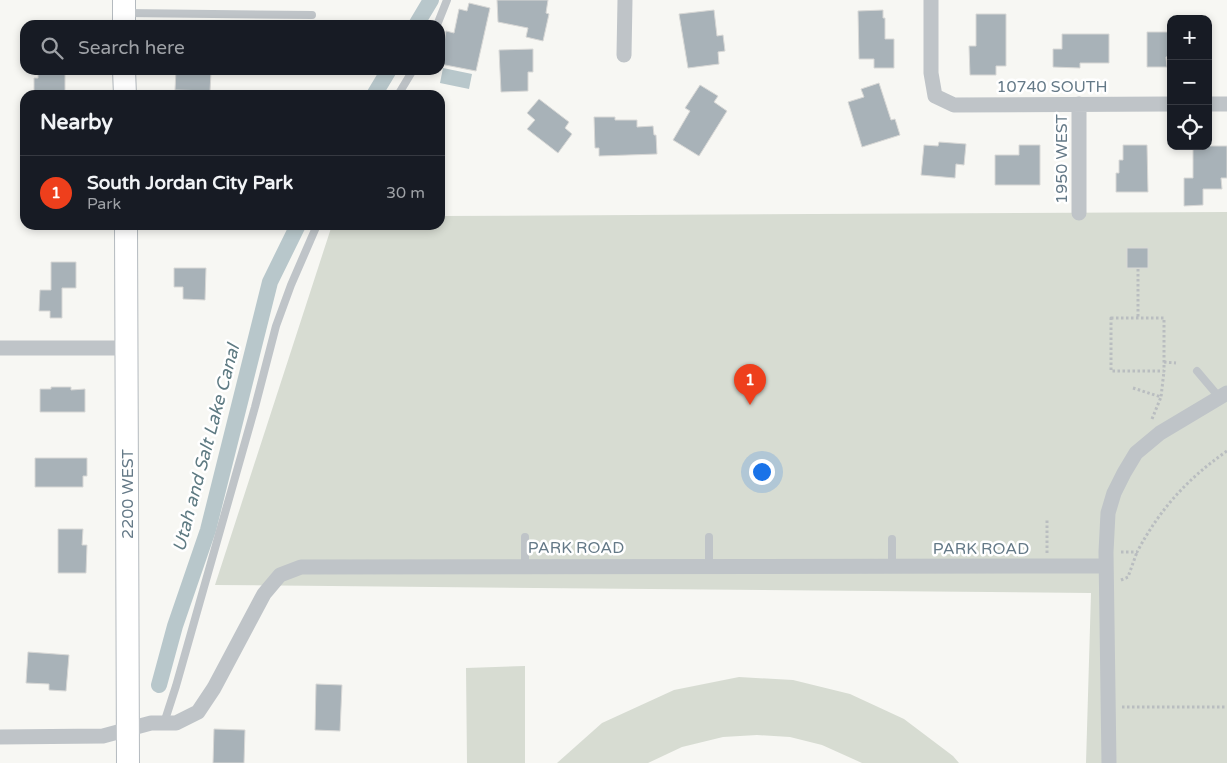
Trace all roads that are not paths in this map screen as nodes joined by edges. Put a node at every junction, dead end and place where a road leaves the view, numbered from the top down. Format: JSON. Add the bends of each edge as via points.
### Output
{"nodes":[{"id":1,"x":447,"y":0,"type":"edge"},
{"id":2,"x":625,"y":0,"type":"edge"},
{"id":3,"x":931,"y":0,"type":"edge"},
{"id":4,"x":124,"y":13,"type":"edge"},
{"id":5,"x":312,"y":15,"type":"dead end"},
{"id":6,"x":439,"y":20,"type":"edge"},
{"id":7,"x":624,"y":55,"type":"dead end"},
{"id":8,"x":124,"y":75,"type":"edge"},
{"id":9,"x":410,"y":75,"type":"edge"},
{"id":10,"x":125,"y":90,"type":"edge"},
{"id":11,"x":401,"y":90,"type":"edge"},
{"id":12,"x":1079,"y":104,"type":"junction"},
{"id":13,"x":1167,"y":104,"type":"edge"},
{"id":14,"x":1212,"y":104,"type":"edge"},
{"id":15,"x":1227,"y":104,"type":"edge"},
{"id":16,"x":1079,"y":213,"type":"dead end"},
{"id":17,"x":126,"y":230,"type":"edge"},
{"id":18,"x":315,"y":230,"type":"edge"},
{"id":19,"x":0,"y":348,"type":"edge"},
{"id":20,"x":128,"y":348,"type":"junction"},
{"id":21,"x":1197,"y":371,"type":"dead end"},
{"id":22,"x":1223,"y":395,"type":"edge"},
{"id":23,"x":525,"y":537,"type":"dead end"},
{"id":24,"x":709,"y":537,"type":"dead end"},
{"id":25,"x":892,"y":538,"type":"dead end"},
{"id":26,"x":525,"y":565,"type":"junction"},
{"id":27,"x":709,"y":566,"type":"junction"},
{"id":28,"x":1106,"y":566,"type":"junction"},
{"id":29,"x":892,"y":567,"type":"junction"},
{"id":30,"x":164,"y":723,"type":"junction"},
{"id":31,"x":129,"y":729,"type":"junction"},
{"id":32,"x":0,"y":738,"type":"edge"},
{"id":33,"x":128,"y":763,"type":"edge"},
{"id":34,"x":1110,"y":763,"type":"edge"}],
"edges":[{"from":1,"to":6,"type":"lane"},
{"from":2,"to":7,"type":"street"},
{"from":3,"to":12,"type":"street","name":"10740 SOUTH","via":[[931,73],[935,96],[954,105]]},
{"from":4,"to":5,"type":"lane"},
{"from":8,"to":10,"type":"street"},
{"from":9,"to":11,"type":"lane"},
{"from":12,"to":13,"type":"street","name":"10740 SOUTH"},
{"from":12,"to":16,"type":"street","name":"1950 WEST"},
{"from":14,"to":15,"type":"street"},
{"from":17,"to":20,"type":"street","name":"2200 WEST"},
{"from":18,"to":30,"type":"lane","via":[[276,326],[256,407]]},
{"from":19,"to":20,"type":"street"},
{"from":20,"to":31,"type":"street","name":"2200 WEST"},
{"from":21,"to":22,"type":"lane"},
{"from":22,"to":28,"type":"street","via":[[1160,433],[1136,453],[1114,493],[1108,513]]},
{"from":23,"to":26,"type":"lane"},
{"from":24,"to":27,"type":"lane"},
{"from":25,"to":29,"type":"lane"},
{"from":26,"to":27,"type":"street","name":"PARK ROAD"},
{"from":26,"to":30,"type":"street","name":"PARK ROAD","via":[[301,567],[280,574],[264,594],[198,712],[176,723]]},
{"from":27,"to":29,"type":"street","name":"PARK ROAD"},
{"from":28,"to":29,"type":"street","name":"PARK ROAD"},
{"from":28,"to":34,"type":"street"},
{"from":30,"to":31,"type":"street","name":"PARK ROAD"},
{"from":31,"to":32,"type":"street","name":"PARK ROAD","via":[[103,736]]},
{"from":31,"to":33,"type":"street","name":"2200 WEST"}]}
